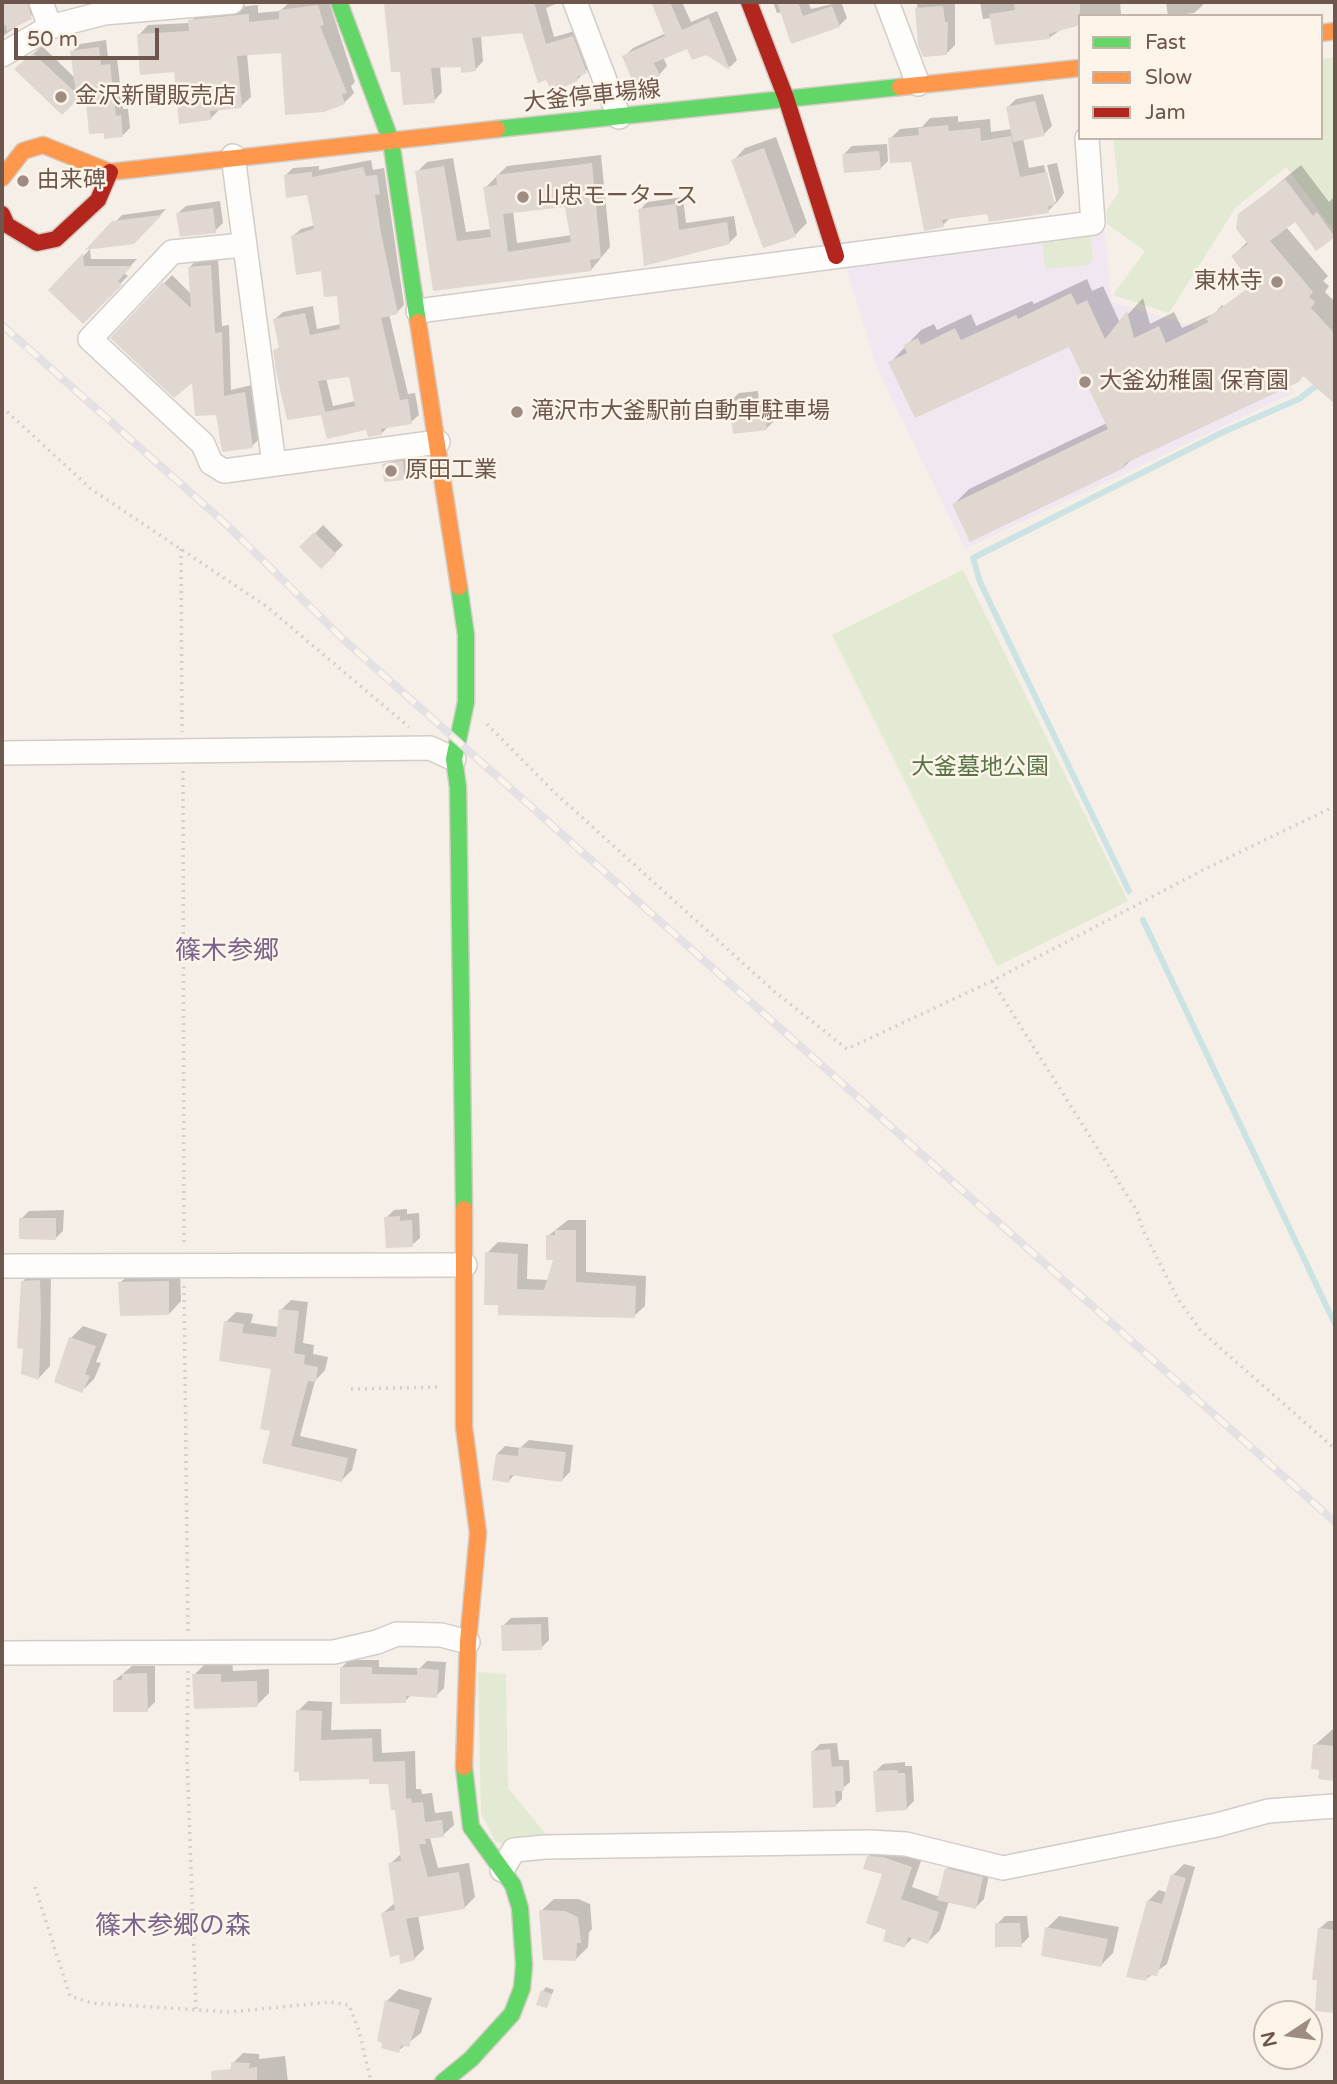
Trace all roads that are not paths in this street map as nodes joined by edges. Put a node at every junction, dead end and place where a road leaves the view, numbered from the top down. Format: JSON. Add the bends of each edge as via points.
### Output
{"nodes":[{"id":1,"x":41,"y":2,"type":"edge"},
{"id":2,"x":232,"y":2,"type":"edge"},
{"id":3,"x":340,"y":2,"type":"edge"},
{"id":4,"x":575,"y":2,"type":"edge"},
{"id":5,"x":749,"y":2,"type":"edge"},
{"id":6,"x":887,"y":2,"type":"edge"},
{"id":7,"x":188,"y":4,"type":"edge"},
{"id":8,"x":50,"y":27,"type":"junction"},
{"id":9,"x":2,"y":55,"type":"edge"},
{"id":10,"x":1078,"y":68,"type":"edge"},
{"id":11,"x":918,"y":84,"type":"junction"},
{"id":12,"x":786,"y":98,"type":"junction"},
{"id":13,"x":619,"y":117,"type":"junction"},
{"id":14,"x":1087,"y":140,"type":"edge"},
{"id":15,"x":391,"y":141,"type":"junction"},
{"id":16,"x":233,"y":156,"type":"junction"},
{"id":17,"x":110,"y":172,"type":"junction"},
{"id":18,"x":2,"y":178,"type":"edge"},
{"id":19,"x":2,"y":215,"type":"edge"},
{"id":20,"x":243,"y":245,"type":"junction"},
{"id":21,"x":836,"y":256,"type":"junction"},
{"id":22,"x":418,"y":311,"type":"junction"},
{"id":23,"x":439,"y":442,"type":"junction"},
{"id":24,"x":274,"y":464,"type":"junction"},
{"id":25,"x":2,"y":753,"type":"edge"},
{"id":26,"x":454,"y":759,"type":"junction"},
{"id":27,"x":465,"y":1265,"type":"junction"},
{"id":28,"x":2,"y":1266,"type":"edge"},
{"id":29,"x":468,"y":1642,"type":"junction"},
{"id":30,"x":2,"y":1653,"type":"edge"},
{"id":31,"x":1335,"y":1806,"type":"edge"},
{"id":32,"x":502,"y":1870,"type":"junction"},
{"id":33,"x":443,"y":2082,"type":"edge"}],
"edges":[{"from":1,"to":8,"type":"street"},
{"from":2,"to":7,"type":"street"},
{"from":3,"to":15,"type":"street"},
{"from":4,"to":13,"type":"street"},
{"from":5,"to":12,"type":"street"},
{"from":6,"to":11,"type":"street"},
{"from":7,"to":8,"type":"street","via":[[104,13]]},
{"from":8,"to":9,"type":"street"},
{"from":10,"to":11,"type":"street","name":"大釜停車場線"},
{"from":11,"to":12,"type":"street","name":"大釜停車場線"},
{"from":12,"to":13,"type":"street","name":"大釜停車場線"},
{"from":12,"to":21,"type":"street"},
{"from":13,"to":15,"type":"street","name":"大釜停車場線"},
{"from":14,"to":21,"type":"street","via":[[1093,223]]},
{"from":15,"to":16,"type":"street","name":"大釜停車場線"},
{"from":15,"to":22,"type":"street"},
{"from":16,"to":17,"type":"street","name":"大釜停車場線"},
{"from":16,"to":20,"type":"street"},
{"from":17,"to":18,"type":"street","via":[[43,145],[23,151]]},
{"from":17,"to":19,"type":"street","via":[[98,200],[56,239],[37,243],[7,225]]},
{"from":20,"to":24,"type":"street"},
{"from":20,"to":24,"type":"street","via":[[172,252],[90,340],[203,444],[211,463],[224,471]]},
{"from":21,"to":22,"type":"street"},
{"from":22,"to":23,"type":"street"},
{"from":23,"to":24,"type":"street"},
{"from":23,"to":26,"type":"street","via":[[466,635],[466,702]]},
{"from":25,"to":26,"type":"street","via":[[430,748]]},
{"from":26,"to":27,"type":"street"},
{"from":27,"to":28,"type":"street"},
{"from":27,"to":29,"type":"street","via":[[464,1427],[478,1533]]},
{"from":29,"to":30,"type":"street","via":[[441,1635],[397,1634],[334,1652]]},
{"from":29,"to":32,"type":"street","via":[[463,1722],[466,1800],[471,1827]]},
{"from":31,"to":32,"type":"street","via":[[1268,1811],[1003,1868],[906,1843],[869,1842],[545,1847],[514,1850]]},
{"from":32,"to":33,"type":"street","via":[[513,1885],[520,1908],[522,1988],[512,2014],[499,2030]]}]}
